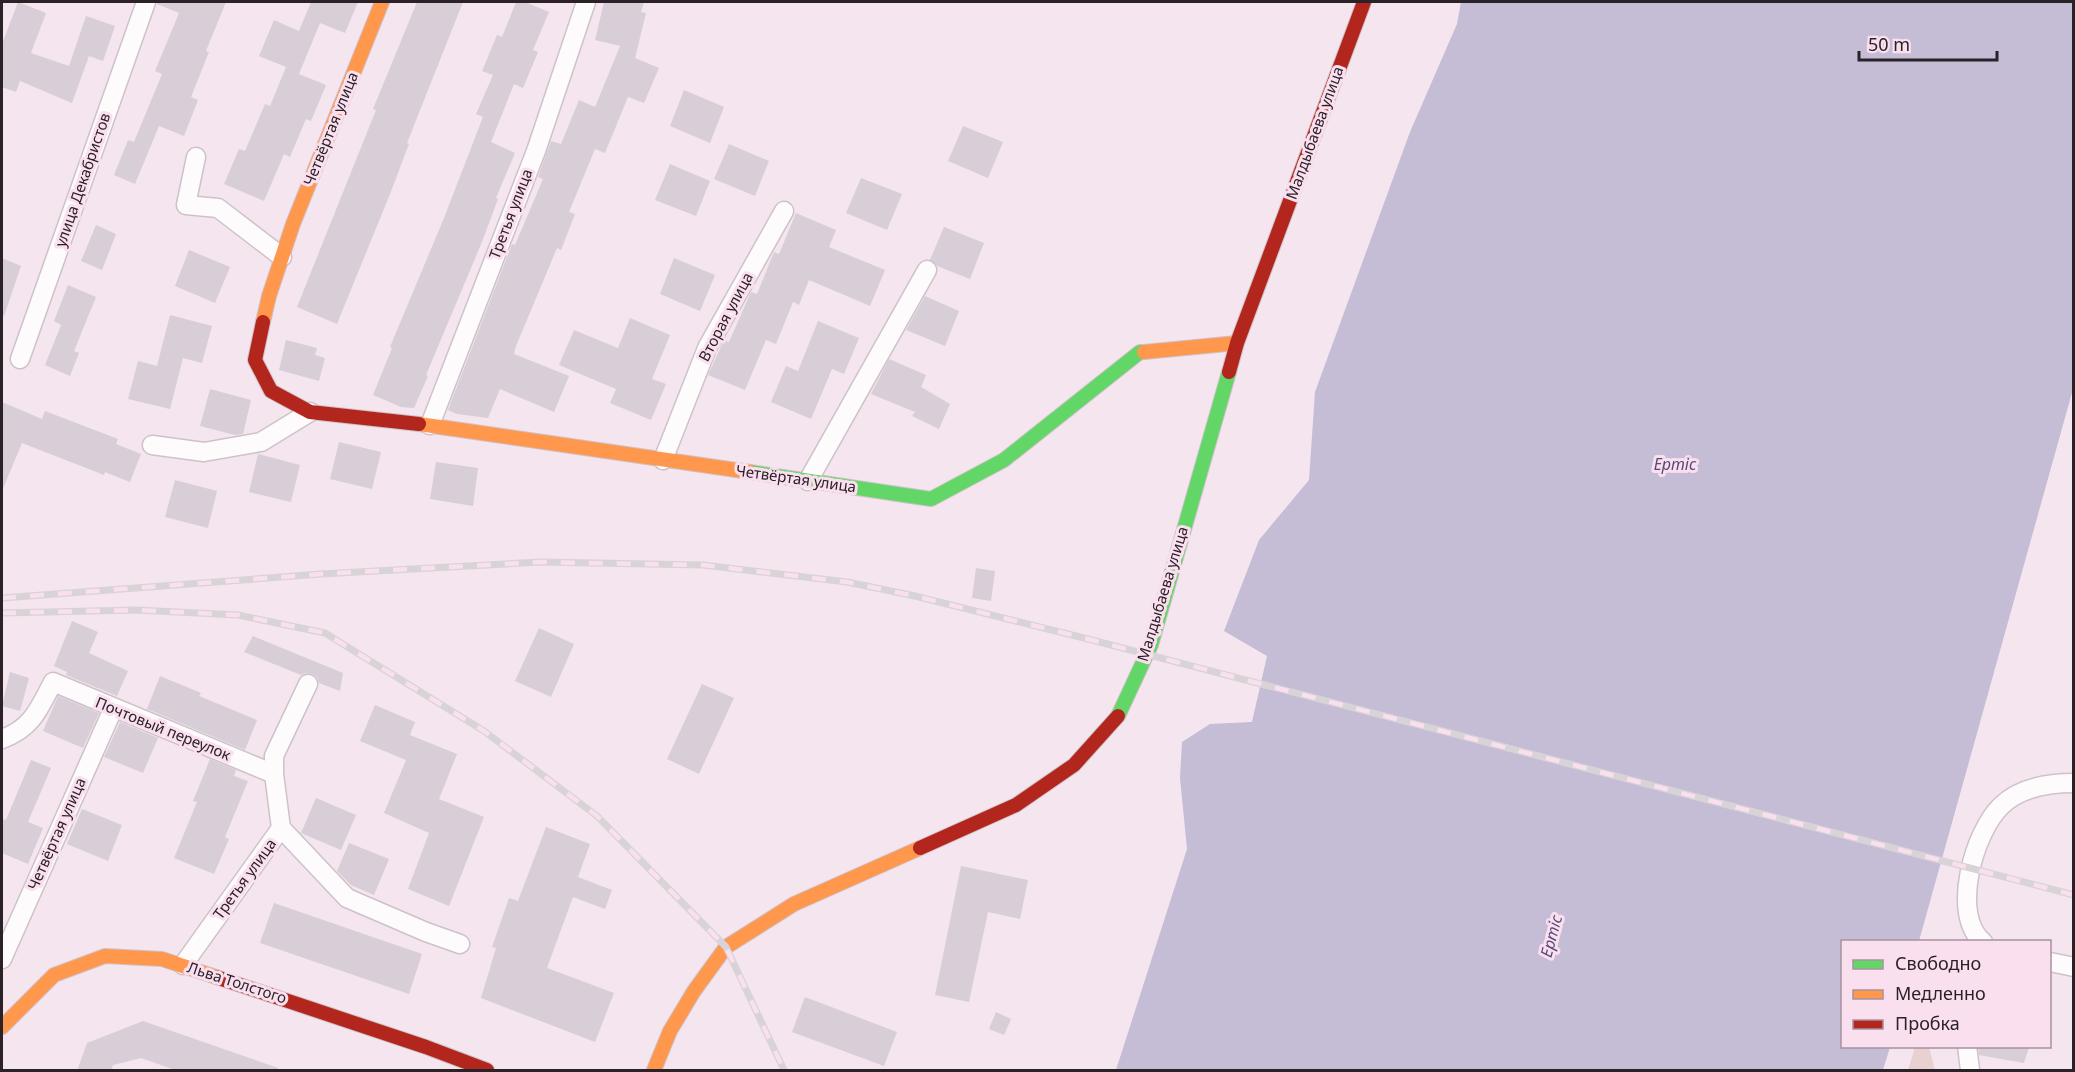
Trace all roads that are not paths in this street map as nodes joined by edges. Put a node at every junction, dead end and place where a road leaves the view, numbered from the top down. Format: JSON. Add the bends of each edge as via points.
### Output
{"nodes":[{"id":1,"x":146,"y":2,"type":"edge"},
{"id":2,"x":382,"y":2,"type":"edge"},
{"id":3,"x":586,"y":2,"type":"edge"},
{"id":4,"x":1364,"y":2,"type":"edge"},
{"id":5,"x":196,"y":157,"type":"dead end"},
{"id":6,"x":784,"y":211,"type":"dead end"},
{"id":7,"x":282,"y":257,"type":"junction"},
{"id":8,"x":927,"y":270,"type":"dead end"},
{"id":9,"x":1237,"y":343,"type":"junction"},
{"id":10,"x":20,"y":359,"type":"dead end"},
{"id":11,"x":310,"y":412,"type":"junction"},
{"id":12,"x":430,"y":425,"type":"junction"},
{"id":13,"x":152,"y":445,"type":"dead end"},
{"id":14,"x":663,"y":460,"type":"junction"},
{"id":15,"x":808,"y":481,"type":"junction"},
{"id":16,"x":308,"y":684,"type":"dead end"},
{"id":17,"x":113,"y":709,"type":"junction"},
{"id":18,"x":2,"y":739,"type":"edge"},
{"id":19,"x":274,"y":774,"type":"junction"},
{"id":20,"x":2073,"y":783,"type":"edge"},
{"id":21,"x":281,"y":828,"type":"junction"},
{"id":22,"x":1981,"y":940,"type":"edge"},
{"id":23,"x":460,"y":944,"type":"dead end"},
{"id":24,"x":2,"y":959,"type":"edge"},
{"id":25,"x":2051,"y":962,"type":"edge"},
{"id":26,"x":183,"y":965,"type":"junction"},
{"id":27,"x":2073,"y":967,"type":"edge"},
{"id":28,"x":2,"y":1027,"type":"edge"},
{"id":29,"x":1967,"y":1048,"type":"edge"},
{"id":30,"x":487,"y":1071,"type":"edge"},
{"id":31,"x":654,"y":1071,"type":"edge"},
{"id":32,"x":1970,"y":1071,"type":"edge"}],
"edges":[{"from":1,"to":10,"type":"street","name":"улица Декабристов"},
{"from":2,"to":7,"type":"street","name":"Четвёртая улица"},
{"from":3,"to":12,"type":"street","name":"Третья улица","via":[[536,151]]},
{"from":4,"to":9,"type":"street","name":"Малдыбаева улица"},
{"from":5,"to":7,"type":"street","via":[[186,205],[218,208]]},
{"from":6,"to":14,"type":"street","name":"Вторая улица","via":[[707,348]]},
{"from":7,"to":11,"type":"street","name":"Четвёртая улица","via":[[255,360],[271,391]]},
{"from":8,"to":15,"type":"street"},
{"from":9,"to":15,"type":"street","name":"Четвёртая улица","via":[[1140,352],[1004,460],[931,499]]},
{"from":9,"to":31,"type":"street","name":"Малдыбаева улица","via":[[1150,645],[1117,718],[1074,765],[1016,805],[794,903],[726,947],[670,1031]]},
{"from":11,"to":12,"type":"street","name":"Четвёртая улица"},
{"from":11,"to":13,"type":"street","via":[[261,442],[204,452]]},
{"from":12,"to":14,"type":"street","name":"Четвёртая улица"},
{"from":14,"to":15,"type":"street","name":"Четвёртая улица"},
{"from":16,"to":19,"type":"street","name":"Третья улица","via":[[274,756]]},
{"from":17,"to":18,"type":"street","name":"Почтовый переулок","via":[[53,682],[31,722]]},
{"from":17,"to":19,"type":"street","name":"Почтовый переулок"},
{"from":17,"to":24,"type":"street","name":"Четвёртая улица"},
{"from":19,"to":21,"type":"street","name":"Третья улица"},
{"from":20,"to":22,"type":"street","via":[[2025,789],[2001,806],[1983,831],[1973,854],[1968,882],[1968,910]]},
{"from":21,"to":23,"type":"street","via":[[347,898]]},
{"from":21,"to":26,"type":"street","name":"Третья улица"},
{"from":25,"to":27,"type":"street"},
{"from":26,"to":28,"type":"street","name":"Льва Толстого","via":[[162,959],[105,956],[54,975]]},
{"from":26,"to":30,"type":"street","name":"Льва Толстого"},
{"from":29,"to":32,"type":"street"}]}
